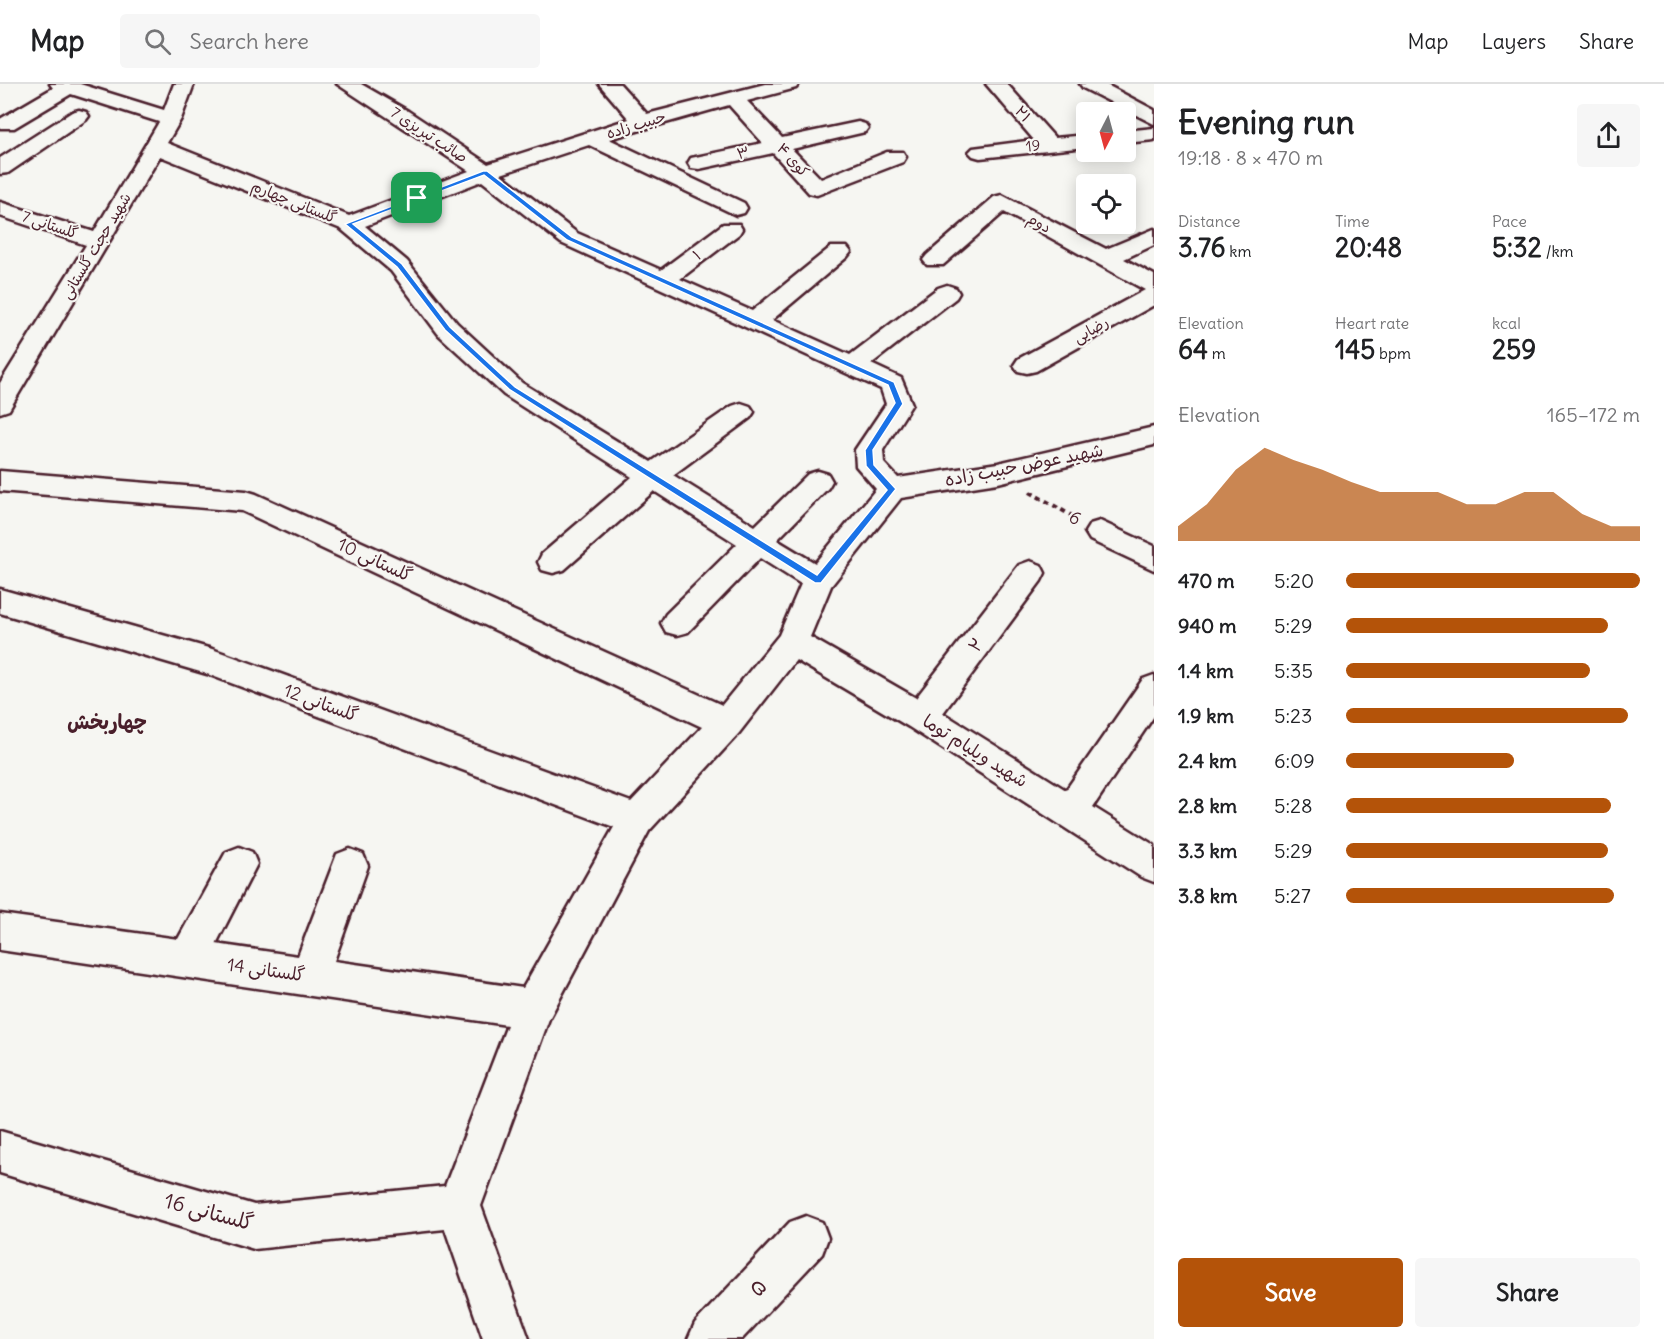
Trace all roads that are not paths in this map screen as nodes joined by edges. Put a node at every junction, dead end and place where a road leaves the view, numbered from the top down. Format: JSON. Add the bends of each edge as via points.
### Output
{"nodes":[{"id":1,"x":184,"y":84,"type":"edge"},
{"id":2,"x":347,"y":84,"type":"edge"},
{"id":3,"x":609,"y":84,"type":"edge"},
{"id":4,"x":789,"y":84,"type":"edge"},
{"id":5,"x":996,"y":84,"type":"edge"},
{"id":6,"x":1090,"y":84,"type":"edge"},
{"id":7,"x":65,"y":85,"type":"edge"},
{"id":8,"x":734,"y":99,"type":"junction"},
{"id":9,"x":79,"y":116,"type":"dead end"},
{"id":10,"x":1154,"y":118,"type":"edge"},
{"id":11,"x":171,"y":119,"type":"junction"},
{"id":12,"x":642,"y":121,"type":"junction"},
{"id":13,"x":7,"y":124,"type":"dead end"},
{"id":14,"x":858,"y":128,"type":"dead end"},
{"id":15,"x":1154,"y":134,"type":"edge"},
{"id":16,"x":1136,"y":136,"type":"edge"},
{"id":17,"x":593,"y":139,"type":"junction"},
{"id":18,"x":1076,"y":142,"type":"edge"},
{"id":19,"x":778,"y":144,"type":"junction"},
{"id":20,"x":1050,"y":145,"type":"junction"},
{"id":21,"x":155,"y":146,"type":"junction"},
{"id":22,"x":980,"y":152,"type":"dead end"},
{"id":23,"x":895,"y":157,"type":"dead end"},
{"id":24,"x":699,"y":163,"type":"dead end"},
{"id":25,"x":0,"y":168,"type":"edge"},
{"id":26,"x":485,"y":172,"type":"junction"},
{"id":27,"x":0,"y":209,"type":"edge"},
{"id":28,"x":349,"y":224,"type":"junction"},
{"id":29,"x":1154,"y":236,"type":"edge"},
{"id":30,"x":100,"y":242,"type":"junction"},
{"id":31,"x":839,"y":252,"type":"dead end"},
{"id":32,"x":1105,"y":259,"type":"junction"},
{"id":33,"x":935,"y":260,"type":"dead end"},
{"id":34,"x":662,"y":281,"type":"junction"},
{"id":35,"x":1154,"y":285,"type":"edge"},
{"id":36,"x":946,"y":293,"type":"dead end"},
{"id":37,"x":1154,"y":295,"type":"edge"},
{"id":38,"x":756,"y":321,"type":"junction"},
{"id":39,"x":1027,"y":365,"type":"dead end"},
{"id":40,"x":852,"y":366,"type":"junction"},
{"id":41,"x":0,"y":404,"type":"edge"},
{"id":42,"x":741,"y":412,"type":"dead end"},
{"id":43,"x":1142,"y":440,"type":"edge"},
{"id":44,"x":1154,"y":458,"type":"edge"},
{"id":45,"x":652,"y":476,"type":"junction"},
{"id":46,"x":0,"y":481,"type":"edge"},
{"id":47,"x":818,"y":481,"type":"dead end"},
{"id":48,"x":892,"y":489,"type":"junction"},
{"id":49,"x":1100,"y":532,"type":"road end"},
{"id":50,"x":757,"y":542,"type":"junction"},
{"id":51,"x":1154,"y":559,"type":"edge"},
{"id":52,"x":553,"y":562,"type":"dead end"},
{"id":53,"x":1030,"y":573,"type":"dead end"},
{"id":54,"x":818,"y":580,"type":"junction"},
{"id":55,"x":0,"y":601,"type":"edge"},
{"id":56,"x":677,"y":623,"type":"dead end"},
{"id":57,"x":792,"y":642,"type":"junction"},
{"id":58,"x":1154,"y":689,"type":"edge"},
{"id":59,"x":921,"y":717,"type":"junction"},
{"id":60,"x":727,"y":723,"type":"junction"},
{"id":61,"x":1071,"y":811,"type":"junction"},
{"id":62,"x":637,"y":820,"type":"junction"},
{"id":63,"x":239,"y":864,"type":"dead end"},
{"id":64,"x":1154,"y":864,"type":"edge"},
{"id":65,"x":350,"y":866,"type":"dead end"},
{"id":66,"x":0,"y":932,"type":"edge"},
{"id":67,"x":188,"y":959,"type":"junction"},
{"id":68,"x":309,"y":977,"type":"junction"},
{"id":69,"x":533,"y":1009,"type":"junction"},
{"id":70,"x":0,"y":1152,"type":"edge"},
{"id":71,"x":459,"y":1206,"type":"junction"},
{"id":72,"x":806,"y":1238,"type":"dead end"},
{"id":73,"x":506,"y":1339,"type":"edge"},
{"id":74,"x":711,"y":1339,"type":"edge"}],
"edges":[{"from":1,"to":11,"type":"street","name":"شهید حجت گلستانی"},
{"from":2,"to":26,"type":"street","name":"صائب تبریزی 7"},
{"from":3,"to":12,"type":"street"},
{"from":4,"to":8,"type":"street","name":"حبیب زاده"},
{"from":5,"to":20,"type":"street","name":"۲۱"},
{"from":6,"to":10,"type":"street"},
{"from":7,"to":11,"type":"street"},
{"from":7,"to":13,"type":"street"},
{"from":8,"to":12,"type":"street","name":"حبیب زاده"},
{"from":8,"to":19,"type":"street","name":"کوی ۴"},
{"from":9,"to":25,"type":"street"},
{"from":11,"to":21,"type":"street","name":"شهید حجت گلستانی"},
{"from":12,"to":17,"type":"street","name":"حبیب زاده"},
{"from":14,"to":19,"type":"street","name":"۳"},
{"from":15,"to":16,"type":"street"},
{"from":17,"to":26,"type":"street","name":"حبیب زاده"},
{"from":17,"to":34,"type":"street","name":"۱","via":[[734,218]]},
{"from":18,"to":20,"type":"street","name":"19"},
{"from":19,"to":23,"type":"street","name":"کوی ۴","via":[[817,188]]},
{"from":19,"to":24,"type":"street","name":"۳"},
{"from":20,"to":22,"type":"street","name":"19"},
{"from":21,"to":28,"type":"street","name":"گلستانی چهارم"},
{"from":21,"to":30,"type":"street","name":"شهید حجت گلستانی"},
{"from":26,"to":28,"type":"street","name":"حبیب زاده"},
{"from":26,"to":34,"type":"street","name":"صائب تبریزی 7","via":[[569,238]]},
{"from":27,"to":30,"type":"street","name":"گلستانی 7"},
{"from":28,"to":45,"type":"street","name":"گلستانی چهارم","via":[[399,266],[448,329],[513,388]]},
{"from":29,"to":32,"type":"street"},
{"from":30,"to":41,"type":"street","name":"شهید حجت گلستانی"},
{"from":31,"to":38,"type":"street"},
{"from":32,"to":33,"type":"street","name":"دوم","via":[[1002,202]]},
{"from":32,"to":35,"type":"street","name":"دوم"},
{"from":34,"to":38,"type":"street","name":"صائب تبریزی 7"},
{"from":36,"to":40,"type":"street"},
{"from":37,"to":39,"type":"street","name":"رضایی"},
{"from":38,"to":40,"type":"street","name":"صائب تبریزی 7"},
{"from":40,"to":48,"type":"street","name":"صائب تبریزی 7","via":[[892,384],[899,404],[869,450],[870,466]]},
{"from":42,"to":45,"type":"street"},
{"from":43,"to":44,"type":"street"},
{"from":43,"to":48,"type":"street","name":"شهید عوض حبیب زاده","via":[[998,473]]},
{"from":45,"to":50,"type":"street","name":"گلستانی چهارم"},
{"from":45,"to":52,"type":"street"},
{"from":46,"to":60,"type":"street","name":"گلستانی 10","via":[[246,501]]},
{"from":47,"to":50,"type":"street"},
{"from":48,"to":54,"type":"street"},
{"from":49,"to":51,"type":"street","name":"6"},
{"from":50,"to":54,"type":"street","name":"گلستانی چهارم"},
{"from":50,"to":56,"type":"street"},
{"from":53,"to":59,"type":"street","name":"۲"},
{"from":54,"to":57,"type":"street"},
{"from":55,"to":62,"type":"street","name":"گلستانی 12","via":[[212,662]]},
{"from":57,"to":59,"type":"street","name":"شهید ویلیام توما"},
{"from":57,"to":60,"type":"street"},
{"from":58,"to":61,"type":"street"},
{"from":59,"to":61,"type":"street","name":"شهید ویلیام توما"},
{"from":60,"to":62,"type":"street"},
{"from":61,"to":64,"type":"street","name":"شهید ویلیام توما"},
{"from":62,"to":69,"type":"street"},
{"from":63,"to":67,"type":"street"},
{"from":65,"to":68,"type":"street"},
{"from":66,"to":67,"type":"street","name":"گلستانی 14"},
{"from":67,"to":68,"type":"street","name":"گلستانی 14"},
{"from":68,"to":69,"type":"street","name":"گلستانی 14"},
{"from":69,"to":71,"type":"street"},
{"from":70,"to":71,"type":"street","name":"گلستانی 16","via":[[254,1227]]},
{"from":71,"to":73,"type":"street"},
{"from":72,"to":74,"type":"street","name":"۵"}]}
